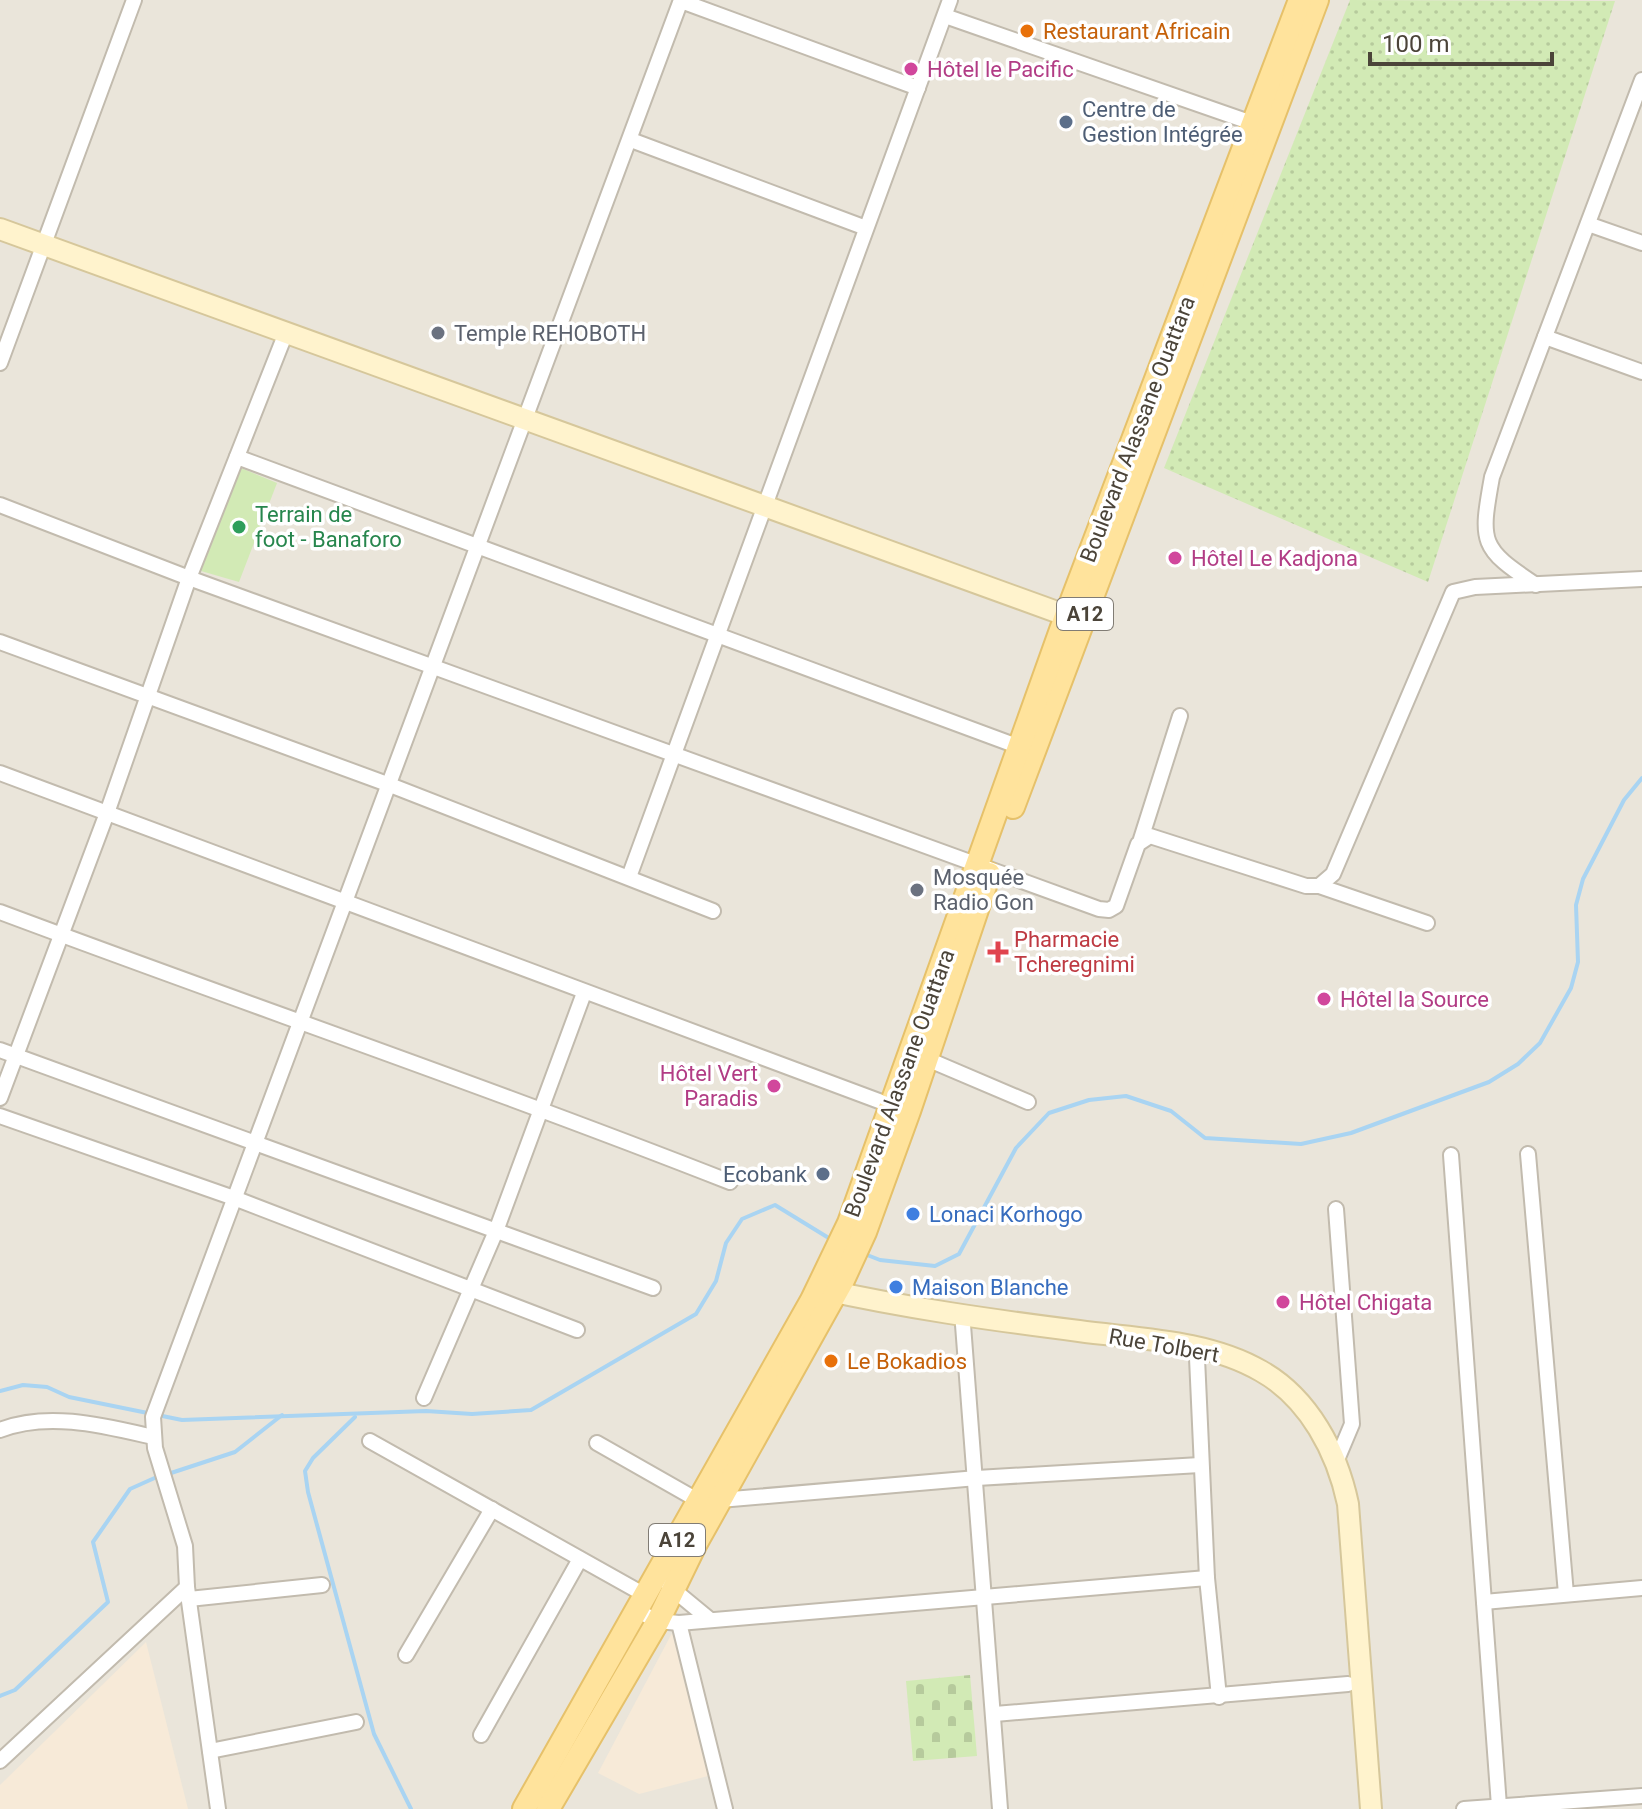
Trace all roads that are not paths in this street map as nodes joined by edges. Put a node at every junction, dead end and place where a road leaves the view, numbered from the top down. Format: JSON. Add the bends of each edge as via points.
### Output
{"nodes":[{"id":1,"x":134,"y":0,"type":"edge"},
{"id":2,"x":681,"y":0,"type":"edge"},
{"id":3,"x":950,"y":0,"type":"edge"},
{"id":4,"x":1300,"y":0,"type":"edge"},
{"id":5,"x":1317,"y":0,"type":"edge"},
{"id":6,"x":945,"y":16,"type":"junction"},
{"id":7,"x":1642,"y":80,"type":"edge"},
{"id":8,"x":918,"y":88,"type":"junction"},
{"id":9,"x":1261,"y":127,"type":"junction"},
{"id":10,"x":631,"y":140,"type":"junction"},
{"id":11,"x":1588,"y":224,"type":"junction"},
{"id":12,"x":866,"y":228,"type":"junction"},
{"id":13,"x":0,"y":229,"type":"edge"},
{"id":14,"x":1642,"y":243,"type":"edge"},
{"id":15,"x":45,"y":246,"type":"junction"},
{"id":16,"x":285,"y":335,"type":"junction"},
{"id":17,"x":1545,"y":337,"type":"junction"},
{"id":18,"x":0,"y":363,"type":"edge"},
{"id":19,"x":1642,"y":372,"type":"edge"},
{"id":20,"x":524,"y":421,"type":"junction"},
{"id":21,"x":237,"y":457,"type":"junction"},
{"id":22,"x":0,"y":505,"type":"edge"},
{"id":23,"x":763,"y":508,"type":"junction"},
{"id":24,"x":479,"y":547,"type":"junction"},
{"id":25,"x":189,"y":578,"type":"junction"},
{"id":26,"x":1642,"y":579,"type":"edge"},
{"id":27,"x":1536,"y":585,"type":"junction"},
{"id":28,"x":1074,"y":619,"type":"junction"},
{"id":29,"x":717,"y":634,"type":"junction"},
{"id":30,"x":0,"y":642,"type":"edge"},
{"id":31,"x":436,"y":667,"type":"junction"},
{"id":32,"x":147,"y":695,"type":"junction"},
{"id":33,"x":1180,"y":716,"type":"dead end"},
{"id":34,"x":1025,"y":749,"type":"junction"},
{"id":35,"x":674,"y":753,"type":"junction"},
{"id":36,"x":0,"y":773,"type":"edge"},
{"id":37,"x":390,"y":785,"type":"junction"},
{"id":38,"x":107,"y":813,"type":"junction"},
{"id":39,"x":1141,"y":839,"type":"junction"},
{"id":40,"x":983,"y":868,"type":"junction"},
{"id":41,"x":629,"y":877,"type":"junction"},
{"id":42,"x":1319,"y":886,"type":"junction"},
{"id":43,"x":346,"y":905,"type":"junction"},
{"id":44,"x":713,"y":911,"type":"dead end"},
{"id":45,"x":0,"y":912,"type":"edge"},
{"id":46,"x":1427,"y":923,"type":"dead end"},
{"id":47,"x":62,"y":935,"type":"junction"},
{"id":48,"x":584,"y":993,"type":"junction"},
{"id":49,"x":301,"y":1024,"type":"junction"},
{"id":50,"x":0,"y":1050,"type":"edge"},
{"id":51,"x":16,"y":1056,"type":"junction"},
{"id":52,"x":927,"y":1059,"type":"junction"},
{"id":53,"x":0,"y":1098,"type":"edge"},
{"id":54,"x":1028,"y":1102,"type":"dead end"},
{"id":55,"x":540,"y":1107,"type":"junction"},
{"id":56,"x":900,"y":1108,"type":"junction"},
{"id":57,"x":0,"y":1116,"type":"edge"},
{"id":58,"x":257,"y":1142,"type":"junction"},
{"id":59,"x":1528,"y":1154,"type":"dead end"},
{"id":60,"x":1451,"y":1155,"type":"dead end"},
{"id":61,"x":730,"y":1182,"type":"dead end"},
{"id":62,"x":234,"y":1198,"type":"junction"},
{"id":63,"x":1336,"y":1209,"type":"dead end"},
{"id":64,"x":496,"y":1231,"type":"junction"},
{"id":65,"x":472,"y":1287,"type":"junction"},
{"id":66,"x":653,"y":1288,"type":"dead end"},
{"id":67,"x":828,"y":1289,"type":"junction"},
{"id":68,"x":963,"y":1325,"type":"junction"},
{"id":69,"x":577,"y":1330,"type":"dead end"},
{"id":70,"x":1197,"y":1358,"type":"junction"},
{"id":71,"x":424,"y":1398,"type":"dead end"},
{"id":72,"x":0,"y":1430,"type":"edge"},
{"id":73,"x":153,"y":1437,"type":"junction"},
{"id":74,"x":370,"y":1441,"type":"dead end"},
{"id":75,"x":597,"y":1443,"type":"dead end"},
{"id":76,"x":1336,"y":1462,"type":"junction"},
{"id":77,"x":1200,"y":1465,"type":"junction"},
{"id":78,"x":977,"y":1478,"type":"junction"},
{"id":79,"x":707,"y":1498,"type":"junction"},
{"id":80,"x":492,"y":1509,"type":"junction"},
{"id":81,"x":580,"y":1559,"type":"junction"},
{"id":82,"x":1207,"y":1578,"type":"junction"},
{"id":83,"x":322,"y":1585,"type":"dead end"},
{"id":84,"x":1642,"y":1588,"type":"edge"},
{"id":85,"x":188,"y":1593,"type":"junction"},
{"id":86,"x":652,"y":1594,"type":"junction"},
{"id":87,"x":1566,"y":1594,"type":"junction"},
{"id":88,"x":985,"y":1596,"type":"junction"},
{"id":89,"x":1484,"y":1602,"type":"junction"},
{"id":90,"x":709,"y":1619,"type":"junction"},
{"id":91,"x":669,"y":1622,"type":"junction"},
{"id":92,"x":406,"y":1655,"type":"dead end"},
{"id":93,"x":1348,"y":1684,"type":"junction"},
{"id":94,"x":1219,"y":1697,"type":"junction"},
{"id":95,"x":995,"y":1714,"type":"junction"},
{"id":96,"x":356,"y":1722,"type":"dead end"},
{"id":97,"x":481,"y":1735,"type":"dead end"},
{"id":98,"x":210,"y":1751,"type":"junction"},
{"id":99,"x":0,"y":1761,"type":"edge"},
{"id":100,"x":1642,"y":1796,"type":"edge"},
{"id":101,"x":1593,"y":1804,"type":"edge"},
{"id":102,"x":1499,"y":1806,"type":"junction"},
{"id":103,"x":218,"y":1809,"type":"edge"},
{"id":104,"x":524,"y":1809,"type":"edge"},
{"id":105,"x":548,"y":1809,"type":"edge"},
{"id":106,"x":725,"y":1809,"type":"edge"},
{"id":107,"x":1000,"y":1809,"type":"edge"},
{"id":108,"x":1358,"y":1809,"type":"edge"},
{"id":109,"x":1371,"y":1809,"type":"edge"},
{"id":110,"x":1464,"y":1809,"type":"edge"}],
"edges":[{"from":1,"to":15,"type":"street"},
{"from":2,"to":8,"type":"street"},
{"from":2,"to":10,"type":"street"},
{"from":3,"to":6,"type":"street"},
{"from":4,"to":9,"type":"main road","name":"Boulevard Alassane Ouattara","number":"A12"},
{"from":5,"to":9,"type":"main road","name":"Boulevard Alassane Ouattara","number":"A12"},
{"from":6,"to":8,"type":"street"},
{"from":6,"to":9,"type":"street"},
{"from":7,"to":11,"type":"street"},
{"from":8,"to":12,"type":"street"},
{"from":9,"to":28,"type":"main road","name":"Boulevard Alassane Ouattara","number":"A12"},
{"from":10,"to":12,"type":"street"},
{"from":10,"to":20,"type":"street"},
{"from":11,"to":14,"type":"street"},
{"from":11,"to":17,"type":"street"},
{"from":12,"to":23,"type":"street"},
{"from":13,"to":15,"type":"street"},
{"from":15,"to":16,"type":"street"},
{"from":15,"to":18,"type":"street"},
{"from":16,"to":20,"type":"street"},
{"from":16,"to":21,"type":"street"},
{"from":17,"to":19,"type":"street"},
{"from":17,"to":27,"type":"street","via":[[1492,477],[1484,520],[1486,539],[1498,560]]},
{"from":20,"to":23,"type":"street"},
{"from":20,"to":24,"type":"street"},
{"from":21,"to":24,"type":"street"},
{"from":21,"to":25,"type":"street"},
{"from":22,"to":25,"type":"street"},
{"from":23,"to":28,"type":"street"},
{"from":23,"to":29,"type":"street"},
{"from":24,"to":29,"type":"street"},
{"from":24,"to":31,"type":"street"},
{"from":25,"to":31,"type":"street"},
{"from":25,"to":32,"type":"street"},
{"from":26,"to":27,"type":"street"},
{"from":27,"to":42,"type":"street","via":[[1453,592],[1333,874]]},
{"from":28,"to":34,"type":"main road","name":"Boulevard Alassane Ouattara","number":"A12"},
{"from":29,"to":34,"type":"street"},
{"from":29,"to":35,"type":"street"},
{"from":30,"to":32,"type":"street"},
{"from":31,"to":35,"type":"street"},
{"from":31,"to":37,"type":"street"},
{"from":32,"to":37,"type":"street"},
{"from":32,"to":38,"type":"street"},
{"from":33,"to":39,"type":"street"},
{"from":34,"to":40,"type":"main road","name":"Boulevard Alassane Ouattara","number":"A12"},
{"from":35,"to":40,"type":"street"},
{"from":35,"to":41,"type":"street"},
{"from":36,"to":38,"type":"street"},
{"from":37,"to":41,"type":"street"},
{"from":37,"to":43,"type":"street"},
{"from":38,"to":43,"type":"street"},
{"from":38,"to":47,"type":"street"},
{"from":39,"to":40,"type":"street","via":[[1120,898],[1109,910]]},
{"from":39,"to":42,"type":"street","via":[[1150,836]]},
{"from":40,"to":52,"type":"main road","name":"Boulevard Alassane Ouattara","number":"A12"},
{"from":40,"to":56,"type":"main road","name":"Boulevard Alassane Ouattara","number":"A12"},
{"from":41,"to":44,"type":"street"},
{"from":42,"to":46,"type":"street"},
{"from":43,"to":48,"type":"street"},
{"from":43,"to":49,"type":"street"},
{"from":45,"to":47,"type":"street"},
{"from":47,"to":49,"type":"street"},
{"from":47,"to":51,"type":"street"},
{"from":48,"to":55,"type":"street"},
{"from":48,"to":56,"type":"street"},
{"from":49,"to":55,"type":"street"},
{"from":49,"to":58,"type":"street"},
{"from":50,"to":51,"type":"street"},
{"from":51,"to":53,"type":"street"},
{"from":51,"to":58,"type":"street"},
{"from":52,"to":54,"type":"street"},
{"from":52,"to":56,"type":"main road","name":"Boulevard Alassane Ouattara","number":"A12"},
{"from":55,"to":61,"type":"street"},
{"from":55,"to":64,"type":"street"},
{"from":56,"to":67,"type":"main road","name":"Boulevard Alassane Ouattara","number":"A12","via":[[857,1228]]},
{"from":57,"to":62,"type":"street"},
{"from":58,"to":62,"type":"street"},
{"from":58,"to":64,"type":"street"},
{"from":59,"to":87,"type":"street"},
{"from":60,"to":89,"type":"street"},
{"from":62,"to":65,"type":"street"},
{"from":62,"to":73,"type":"street","via":[[159,1395]]},
{"from":63,"to":76,"type":"street","via":[[1352,1424]]},
{"from":64,"to":65,"type":"street"},
{"from":64,"to":66,"type":"street"},
{"from":65,"to":69,"type":"street"},
{"from":65,"to":71,"type":"street"},
{"from":67,"to":68,"type":"street","name":"Rue Tolbert"},
{"from":67,"to":76,"type":"street","name":"Rue Tolbert","via":[[960,1315],[1222,1354],[1263,1371],[1293,1397]]},
{"from":67,"to":79,"type":"main road","name":"Boulevard Alassane Ouattara","number":"A12"},
{"from":68,"to":70,"type":"street","name":"Rue Tolbert"},
{"from":68,"to":78,"type":"street"},
{"from":70,"to":77,"type":"street"},
{"from":70,"to":93,"type":"street","name":"Rue Tolbert","via":[[1236,1371],[1270,1391],[1304,1426],[1324,1465],[1336,1506]]},
{"from":72,"to":73,"type":"street","via":[[14,1424],[58,1422]]},
{"from":73,"to":85,"type":"street","via":[[185,1546]]},
{"from":74,"to":80,"type":"street"},
{"from":75,"to":79,"type":"street"},
{"from":76,"to":109,"type":"street","name":"Rue Tolbert","via":[[1348,1504]]},
{"from":77,"to":78,"type":"street"},
{"from":77,"to":82,"type":"street"},
{"from":78,"to":79,"type":"street"},
{"from":78,"to":88,"type":"street"},
{"from":79,"to":86,"type":"main road","name":"Boulevard Alassane Ouattara","number":"A12"},
{"from":80,"to":81,"type":"street"},
{"from":80,"to":92,"type":"street"},
{"from":81,"to":86,"type":"street"},
{"from":81,"to":97,"type":"street"},
{"from":82,"to":88,"type":"street"},
{"from":82,"to":94,"type":"street"},
{"from":83,"to":85,"type":"street"},
{"from":84,"to":87,"type":"street"},
{"from":85,"to":98,"type":"street"},
{"from":85,"to":99,"type":"street"},
{"from":86,"to":90,"type":"street"},
{"from":86,"to":91,"type":"main road","name":"Boulevard Alassane Ouattara","number":"A12"},
{"from":86,"to":91,"type":"street"},
{"from":86,"to":104,"type":"main road","name":"Boulevard Alassane Ouattara","number":"A12"},
{"from":87,"to":89,"type":"street"},
{"from":88,"to":90,"type":"street"},
{"from":88,"to":95,"type":"street"},
{"from":89,"to":102,"type":"street"},
{"from":90,"to":91,"type":"street"},
{"from":91,"to":105,"type":"main road","name":"Boulevard Alassane Ouattara","number":"A12"},
{"from":91,"to":106,"type":"street"},
{"from":93,"to":94,"type":"street"},
{"from":93,"to":108,"type":"street","name":"Rue Tolbert"},
{"from":94,"to":95,"type":"street"},
{"from":95,"to":107,"type":"street"},
{"from":96,"to":98,"type":"street"},
{"from":98,"to":103,"type":"street"},
{"from":100,"to":101,"type":"street"},
{"from":101,"to":102,"type":"street"},
{"from":102,"to":110,"type":"street"}]}
